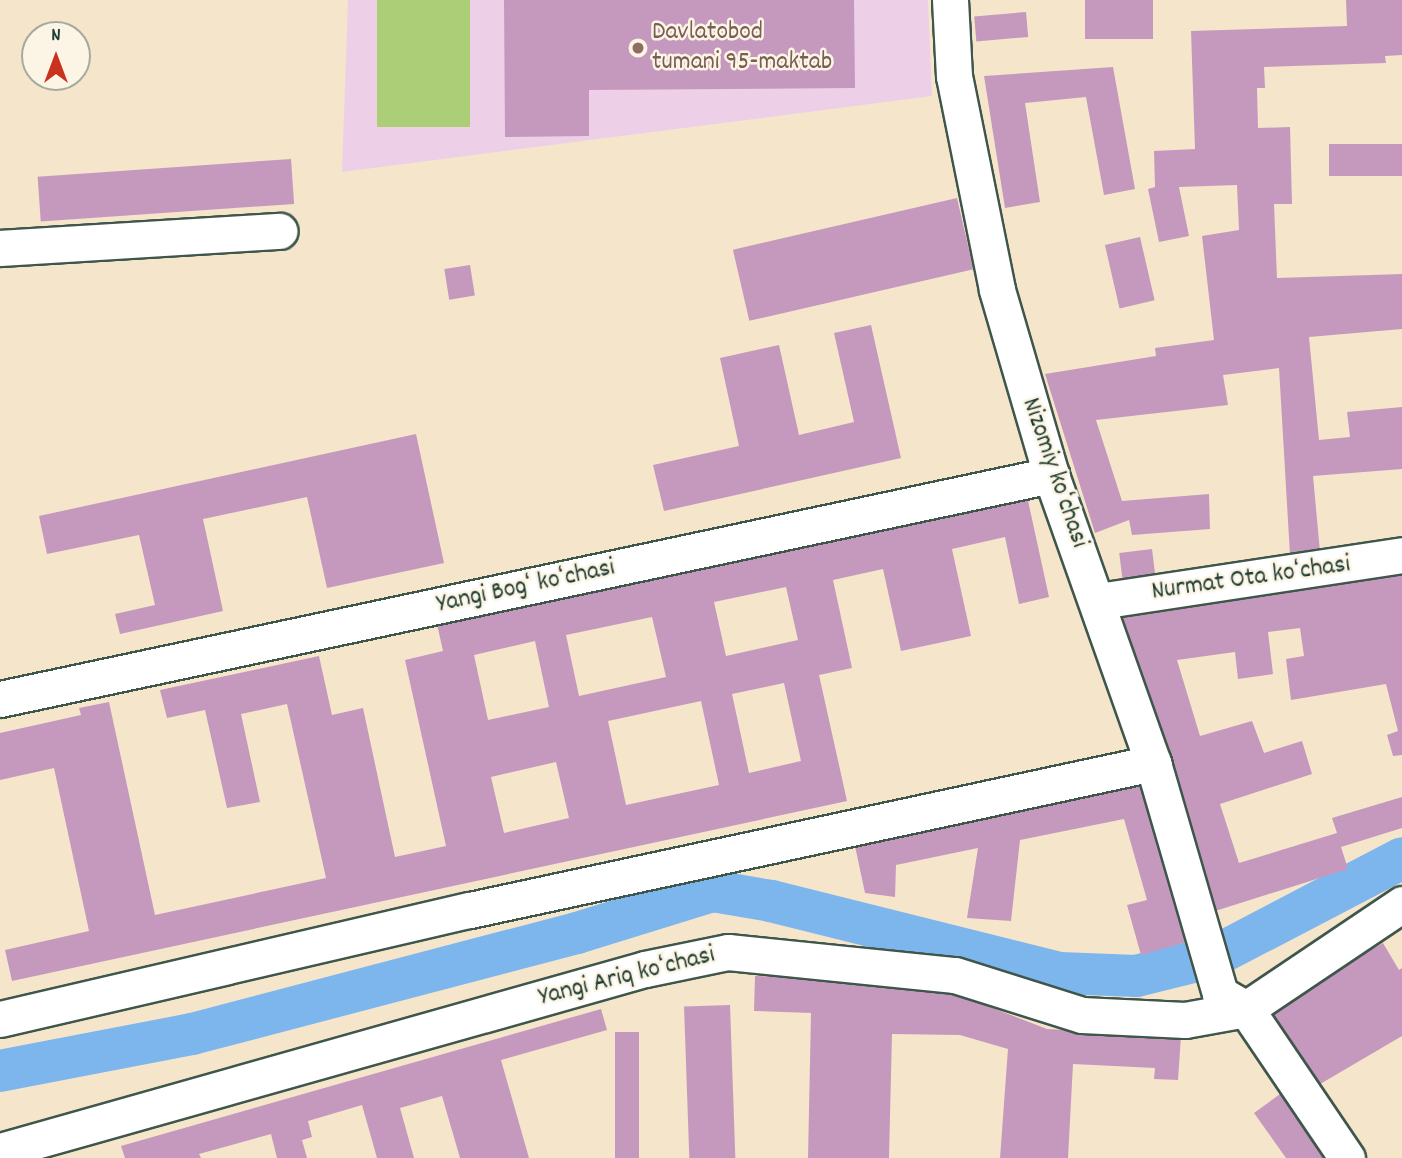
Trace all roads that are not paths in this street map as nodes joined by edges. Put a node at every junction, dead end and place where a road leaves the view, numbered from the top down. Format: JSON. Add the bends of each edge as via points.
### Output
{"nodes":[{"id":1,"x":950,"y":0,"type":"edge"},
{"id":2,"x":279,"y":231,"type":"dead end"},
{"id":3,"x":0,"y":248,"type":"edge"},
{"id":4,"x":1051,"y":475,"type":"junction"},
{"id":5,"x":1402,"y":555,"type":"edge"},
{"id":6,"x":1099,"y":601,"type":"junction"},
{"id":7,"x":0,"y":699,"type":"edge"},
{"id":8,"x":1153,"y":764,"type":"junction"},
{"id":9,"x":1402,"y":904,"type":"edge"},
{"id":10,"x":1233,"y":1002,"type":"junction"},
{"id":11,"x":0,"y":1019,"type":"edge"},
{"id":12,"x":0,"y":1151,"type":"edge"},
{"id":13,"x":1347,"y":1158,"type":"edge"}],
"edges":[{"from":1,"to":4,"type":"street","name":"Nizomiy koʻchasi","via":[[954,76],[997,290]]},
{"from":2,"to":3,"type":"street"},
{"from":4,"to":6,"type":"street","name":"Nizomiy koʻchasi"},
{"from":4,"to":7,"type":"street","name":"Yangi Bogʻ koʻchasi"},
{"from":5,"to":6,"type":"street","name":"Nurmat Ota koʻchasi"},
{"from":6,"to":8,"type":"street","name":"Nizomiy koʻchasi"},
{"from":8,"to":10,"type":"street","name":"Nizomiy koʻchasi","via":[[1201,937]]},
{"from":8,"to":11,"type":"street","via":[[470,909]]},
{"from":9,"to":10,"type":"street","name":"Yangi Ariq koʻchasi"},
{"from":10,"to":12,"type":"street","name":"Yangi Ariq koʻchasi","via":[[1185,1020],[1082,1016],[955,975],[728,952],[645,969]]},
{"from":10,"to":13,"type":"street","name":"Nizomiy koʻchasi"}]}
